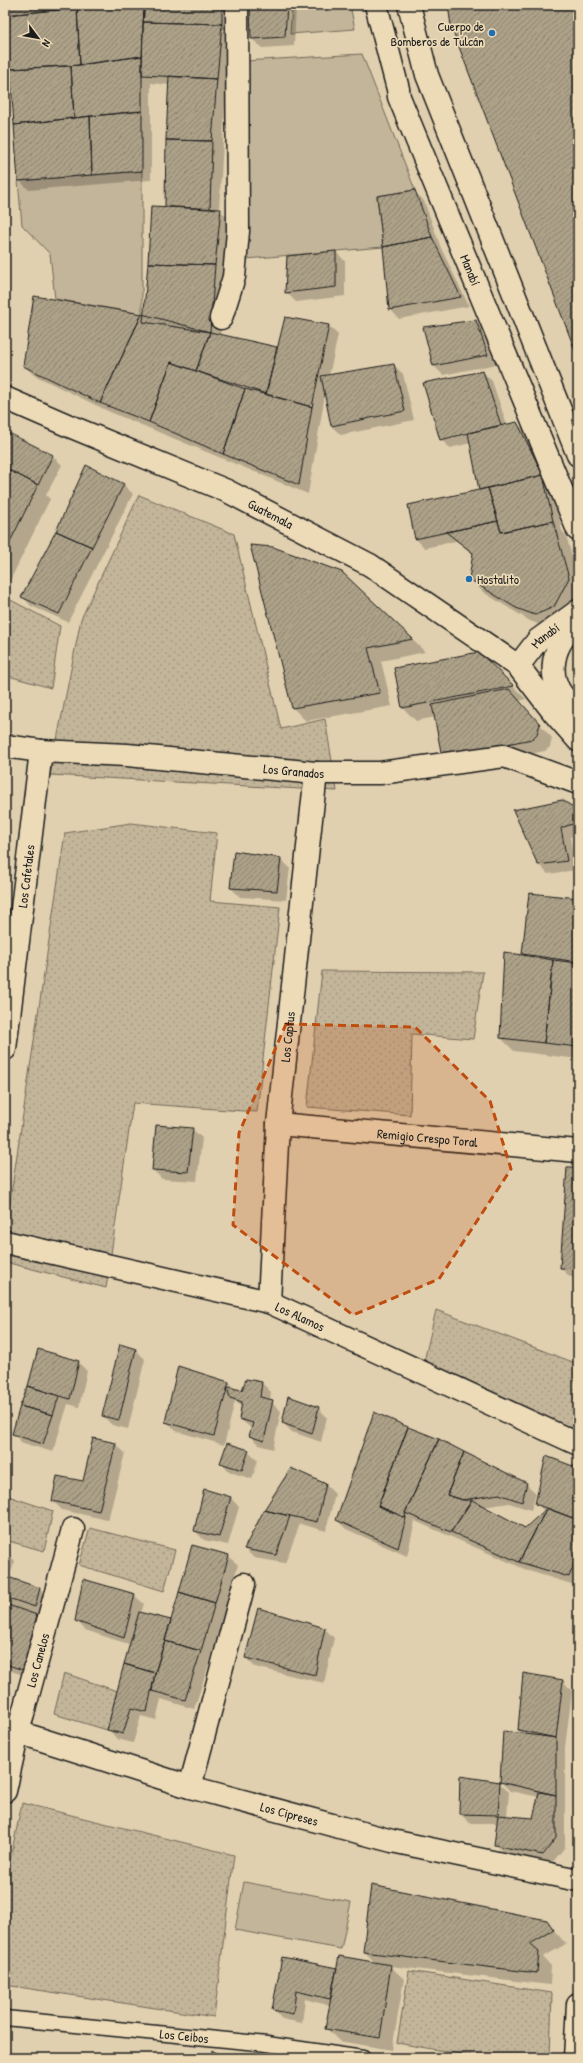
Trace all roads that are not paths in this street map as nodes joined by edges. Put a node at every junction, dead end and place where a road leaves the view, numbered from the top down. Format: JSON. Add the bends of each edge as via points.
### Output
{"nodes":[{"id":1,"x":237,"y":5,"type":"edge"},
{"id":2,"x":376,"y":5,"type":"edge"},
{"id":3,"x":409,"y":5,"type":"edge"},
{"id":4,"x":221,"y":318,"type":"dead end"},
{"id":5,"x":5,"y":398,"type":"edge"},
{"id":6,"x":578,"y":455,"type":"edge"},
{"id":7,"x":578,"y":530,"type":"edge"},
{"id":8,"x":578,"y":611,"type":"edge"},
{"id":9,"x":578,"y":625,"type":"edge"},
{"id":10,"x":518,"y":666,"type":"junction"},
{"id":11,"x":578,"y":707,"type":"edge"},
{"id":12,"x":578,"y":740,"type":"edge"},
{"id":13,"x":5,"y":746,"type":"edge"},
{"id":14,"x":42,"y":751,"type":"junction"},
{"id":15,"x":316,"y":773,"type":"junction"},
{"id":16,"x":578,"y":783,"type":"edge"},
{"id":17,"x":5,"y":1049,"type":"edge"},
{"id":18,"x":278,"y":1124,"type":"junction"},
{"id":19,"x":578,"y":1151,"type":"edge"},
{"id":20,"x":5,"y":1242,"type":"edge"},
{"id":21,"x":269,"y":1302,"type":"junction"},
{"id":22,"x":578,"y":1444,"type":"edge"},
{"id":23,"x":73,"y":1529,"type":"dead end"},
{"id":24,"x":244,"y":1584,"type":"dead end"},
{"id":25,"x":12,"y":1730,"type":"edge"},
{"id":26,"x":190,"y":1787,"type":"junction"},
{"id":27,"x":5,"y":1791,"type":"edge"},
{"id":28,"x":578,"y":1880,"type":"edge"},
{"id":29,"x":578,"y":2004,"type":"edge"},
{"id":30,"x":5,"y":2018,"type":"edge"},
{"id":31,"x":363,"y":2058,"type":"edge"},
{"id":32,"x":575,"y":2058,"type":"edge"}],
"edges":[{"from":1,"to":4,"type":"street","via":[[238,231],[234,277]]},
{"from":2,"to":7,"type":"street","name":"Manabí","via":[[399,97]]},
{"from":3,"to":6,"type":"street","via":[[427,75]]},
{"from":5,"to":10,"type":"street","name":"Guatemala","via":[[227,491],[363,561]]},
{"from":8,"to":10,"type":"street","name":"Manabí","via":[[538,640]]},
{"from":9,"to":11,"type":"street","via":[[559,642],[553,659],[554,676],[561,693]]},
{"from":10,"to":12,"type":"street","name":"Guatemala"},
{"from":13,"to":14,"type":"street","name":"Los Granados"},
{"from":14,"to":15,"type":"street","name":"Los Granados"},
{"from":14,"to":17,"type":"street","name":"Los Cafetales"},
{"from":15,"to":16,"type":"street","name":"Los Granados","via":[[380,773],[504,756]]},
{"from":15,"to":18,"type":"street","name":"Los Captus"},
{"from":18,"to":19,"type":"street","name":"Remigio Crespo Toral"},
{"from":18,"to":21,"type":"street","name":"Los Captus"},
{"from":20,"to":21,"type":"street","name":"Los Alamos"},
{"from":21,"to":22,"type":"street","name":"Los Alamos"},
{"from":23,"to":25,"type":"street","name":"Los Canelos"},
{"from":24,"to":26,"type":"street"},
{"from":25,"to":26,"type":"street","name":"Los Cipreses"},
{"from":25,"to":27,"type":"street","name":"Los Canelos"},
{"from":26,"to":28,"type":"street","name":"Los Cipreses","via":[[392,1840]]},
{"from":29,"to":32,"type":"street"},
{"from":30,"to":31,"type":"lane","name":"Los Ceibos","via":[[267,2044]]}]}
